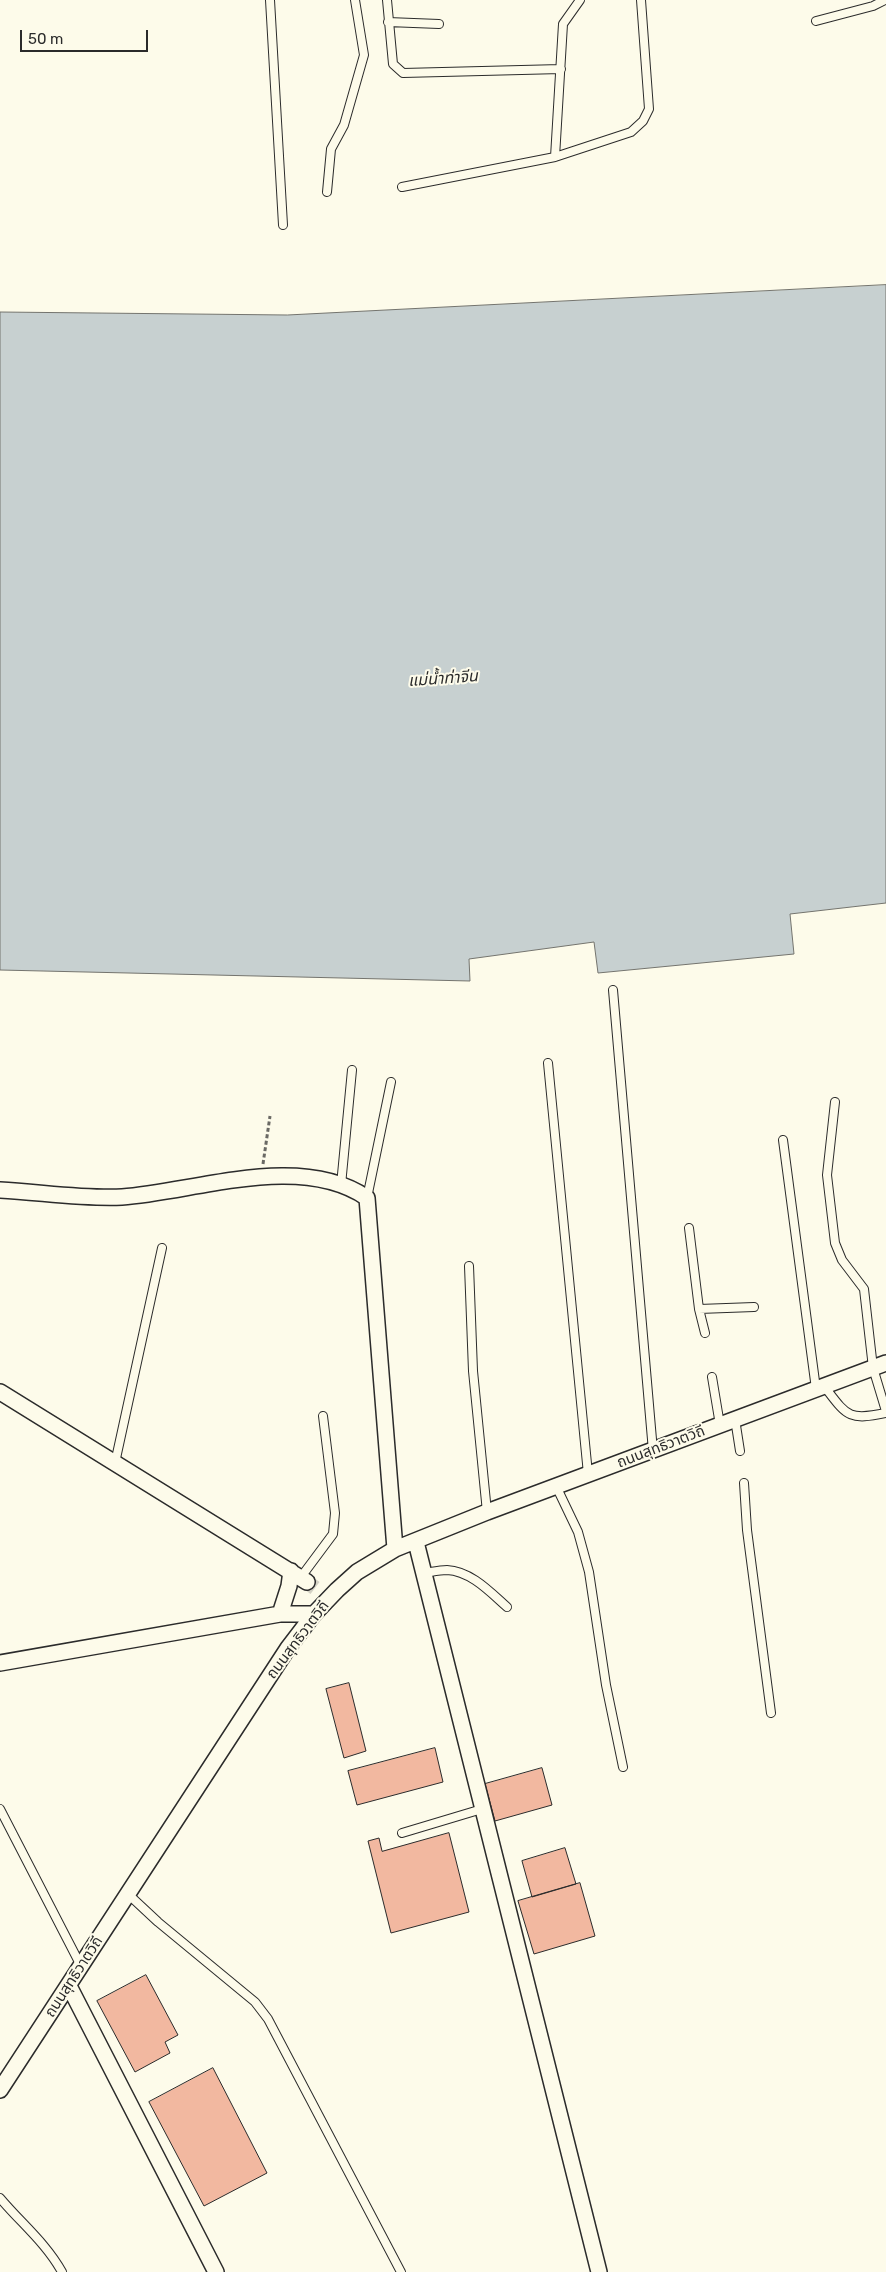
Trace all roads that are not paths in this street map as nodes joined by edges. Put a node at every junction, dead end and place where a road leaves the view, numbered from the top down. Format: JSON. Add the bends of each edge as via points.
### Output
{"nodes":[{"id":1,"x":270,"y":0,"type":"edge"},
{"id":2,"x":355,"y":0,"type":"edge"},
{"id":3,"x":387,"y":0,"type":"edge"},
{"id":4,"x":580,"y":0,"type":"edge"},
{"id":5,"x":642,"y":0,"type":"edge"},
{"id":6,"x":885,"y":0,"type":"edge"},
{"id":7,"x":816,"y":21,"type":"dead end"},
{"id":8,"x":388,"y":22,"type":"junction"},
{"id":9,"x":439,"y":24,"type":"dead end"},
{"id":10,"x":561,"y":69,"type":"junction"},
{"id":11,"x":555,"y":158,"type":"junction"},
{"id":12,"x":402,"y":187,"type":"dead end"},
{"id":13,"x":327,"y":192,"type":"dead end"},
{"id":14,"x":283,"y":225,"type":"dead end"},
{"id":15,"x":613,"y":990,"type":"dead end"},
{"id":16,"x":548,"y":1063,"type":"dead end"},
{"id":17,"x":352,"y":1070,"type":"dead end"},
{"id":18,"x":391,"y":1082,"type":"dead end"},
{"id":19,"x":835,"y":1102,"type":"dead end"},
{"id":20,"x":783,"y":1140,"type":"dead end"},
{"id":21,"x":341,"y":1185,"type":"junction"},
{"id":22,"x":0,"y":1190,"type":"edge"},
{"id":23,"x":367,"y":1198,"type":"junction"},
{"id":24,"x":689,"y":1228,"type":"dead end"},
{"id":25,"x":162,"y":1248,"type":"dead end"},
{"id":26,"x":470,"y":1266,"type":"dead end"},
{"id":27,"x":754,"y":1307,"type":"dead end"},
{"id":28,"x":699,"y":1309,"type":"junction"},
{"id":29,"x":705,"y":1333,"type":"dead end"},
{"id":30,"x":879,"y":1366,"type":"edge"},
{"id":31,"x":712,"y":1377,"type":"dead end"},
{"id":32,"x":820,"y":1388,"type":"junction"},
{"id":33,"x":0,"y":1392,"type":"edge"},
{"id":34,"x":886,"y":1412,"type":"edge"},
{"id":35,"x":323,"y":1416,"type":"dead end"},
{"id":36,"x":735,"y":1419,"type":"junction"},
{"id":37,"x":720,"y":1425,"type":"junction"},
{"id":38,"x":653,"y":1451,"type":"junction"},
{"id":39,"x":740,"y":1451,"type":"dead end"},
{"id":40,"x":115,"y":1463,"type":"junction"},
{"id":41,"x":588,"y":1474,"type":"junction"},
{"id":42,"x":744,"y":1483,"type":"dead end"},
{"id":43,"x":556,"y":1486,"type":"junction"},
{"id":44,"x":486,"y":1512,"type":"junction"},
{"id":45,"x":416,"y":1542,"type":"junction"},
{"id":46,"x":396,"y":1549,"type":"junction"},
{"id":47,"x":424,"y":1574,"type":"junction"},
{"id":48,"x":304,"y":1580,"type":"junction"},
{"id":49,"x":331,"y":1596,"type":"junction"},
{"id":50,"x":507,"y":1608,"type":"dead end"},
{"id":51,"x":280,"y":1614,"type":"junction"},
{"id":52,"x":314,"y":1614,"type":"junction"},
{"id":53,"x":0,"y":1662,"type":"edge"},
{"id":54,"x":771,"y":1713,"type":"dead end"},
{"id":55,"x":623,"y":1767,"type":"dead end"},
{"id":56,"x":0,"y":1809,"type":"edge"},
{"id":57,"x":482,"y":1809,"type":"junction"},
{"id":58,"x":402,"y":1833,"type":"dead end"},
{"id":59,"x":128,"y":1894,"type":"junction"},
{"id":60,"x":81,"y":1966,"type":"junction"},
{"id":61,"x":69,"y":1986,"type":"junction"},
{"id":62,"x":0,"y":2090,"type":"edge"},
{"id":63,"x":0,"y":2198,"type":"edge"},
{"id":64,"x":62,"y":2272,"type":"edge"},
{"id":65,"x":216,"y":2272,"type":"edge"},
{"id":66,"x":402,"y":2272,"type":"edge"},
{"id":67,"x":599,"y":2272,"type":"edge"}],
"edges":[{"from":1,"to":14,"type":"lane"},
{"from":2,"to":13,"type":"lane","via":[[364,55],[344,125],[331,149]]},
{"from":3,"to":8,"type":"lane"},
{"from":4,"to":10,"type":"lane","via":[[563,24]]},
{"from":5,"to":11,"type":"lane","via":[[649,109],[643,121],[631,132]]},
{"from":6,"to":7,"type":"lane"},
{"from":8,"to":9,"type":"lane"},
{"from":8,"to":10,"type":"lane","via":[[393,64],[403,73]]},
{"from":10,"to":11,"type":"lane"},
{"from":11,"to":12,"type":"lane"},
{"from":15,"to":38,"type":"lane"},
{"from":16,"to":41,"type":"lane"},
{"from":17,"to":21,"type":"lane"},
{"from":18,"to":23,"type":"lane"},
{"from":19,"to":30,"type":"lane","via":[[827,1176],[835,1243],[842,1260],[864,1289]]},
{"from":20,"to":32,"type":"lane"},
{"from":21,"to":22,"type":"street","via":[[304,1178],[261,1177],[122,1196]]},
{"from":21,"to":23,"type":"street"},
{"from":23,"to":46,"type":"street"},
{"from":24,"to":28,"type":"lane"},
{"from":25,"to":40,"type":"lane"},
{"from":26,"to":44,"type":"lane","via":[[473,1371]]},
{"from":27,"to":28,"type":"lane"},
{"from":28,"to":29,"type":"lane"},
{"from":30,"to":32,"type":"street","name":"ถนนสุทธิวาตวิถี"},
{"from":30,"to":34,"type":"lane"},
{"from":31,"to":37,"type":"lane"},
{"from":32,"to":34,"type":"lane","via":[[850,1416],[862,1418]]},
{"from":32,"to":36,"type":"street","name":"ถนนสุทธิวาตวิถี"},
{"from":33,"to":40,"type":"street"},
{"from":35,"to":48,"type":"lane","via":[[335,1513],[333,1534]]},
{"from":36,"to":37,"type":"street","name":"ถนนสุทธิวาตวิถี"},
{"from":36,"to":39,"type":"lane"},
{"from":37,"to":38,"type":"street","name":"ถนนสุทธิวาตวิถี"},
{"from":38,"to":41,"type":"street","name":"ถนนสุทธิวาตวิถี"},
{"from":40,"to":48,"type":"street"},
{"from":41,"to":43,"type":"street","name":"ถนนสุทธิวาตวิถี"},
{"from":42,"to":54,"type":"lane","via":[[747,1530]]},
{"from":43,"to":44,"type":"street","name":"ถนนสุทธิวาตวิถี"},
{"from":43,"to":55,"type":"lane","via":[[578,1532],[589,1572],[606,1685]]},
{"from":44,"to":45,"type":"street","name":"ถนนสุทธิวาตวิถี"},
{"from":45,"to":46,"type":"street","name":"ถนนสุทธิวาตวิถี"},
{"from":45,"to":47,"type":"street"},
{"from":46,"to":49,"type":"street","name":"ถนนสุทธิวาตวิถี","via":[[357,1572]]},
{"from":47,"to":50,"type":"lane","via":[[447,1570],[462,1573],[483,1586]]},
{"from":47,"to":57,"type":"street"},
{"from":48,"to":49,"type":"street"},
{"from":48,"to":51,"type":"street","via":[[290,1586]]},
{"from":49,"to":52,"type":"street","name":"ถนนสุทธิวาตวิถี"},
{"from":51,"to":52,"type":"street"},
{"from":51,"to":53,"type":"street"},
{"from":52,"to":59,"type":"street","name":"ถนนสุทธิวาตวิถี","via":[[288,1648]]},
{"from":56,"to":60,"type":"lane"},
{"from":57,"to":58,"type":"lane"},
{"from":57,"to":67,"type":"street"},
{"from":59,"to":60,"type":"street","name":"ถนนสุทธิวาตวิถี"},
{"from":59,"to":66,"type":"lane","via":[[255,2002],[268,2019]]},
{"from":60,"to":61,"type":"street","name":"ถนนสุทธิวาตวิถี"},
{"from":61,"to":62,"type":"street","name":"ถนนสุทธิวาตวิถี"},
{"from":61,"to":65,"type":"street"},
{"from":63,"to":64,"type":"lane","via":[[51,2252]]}]}
